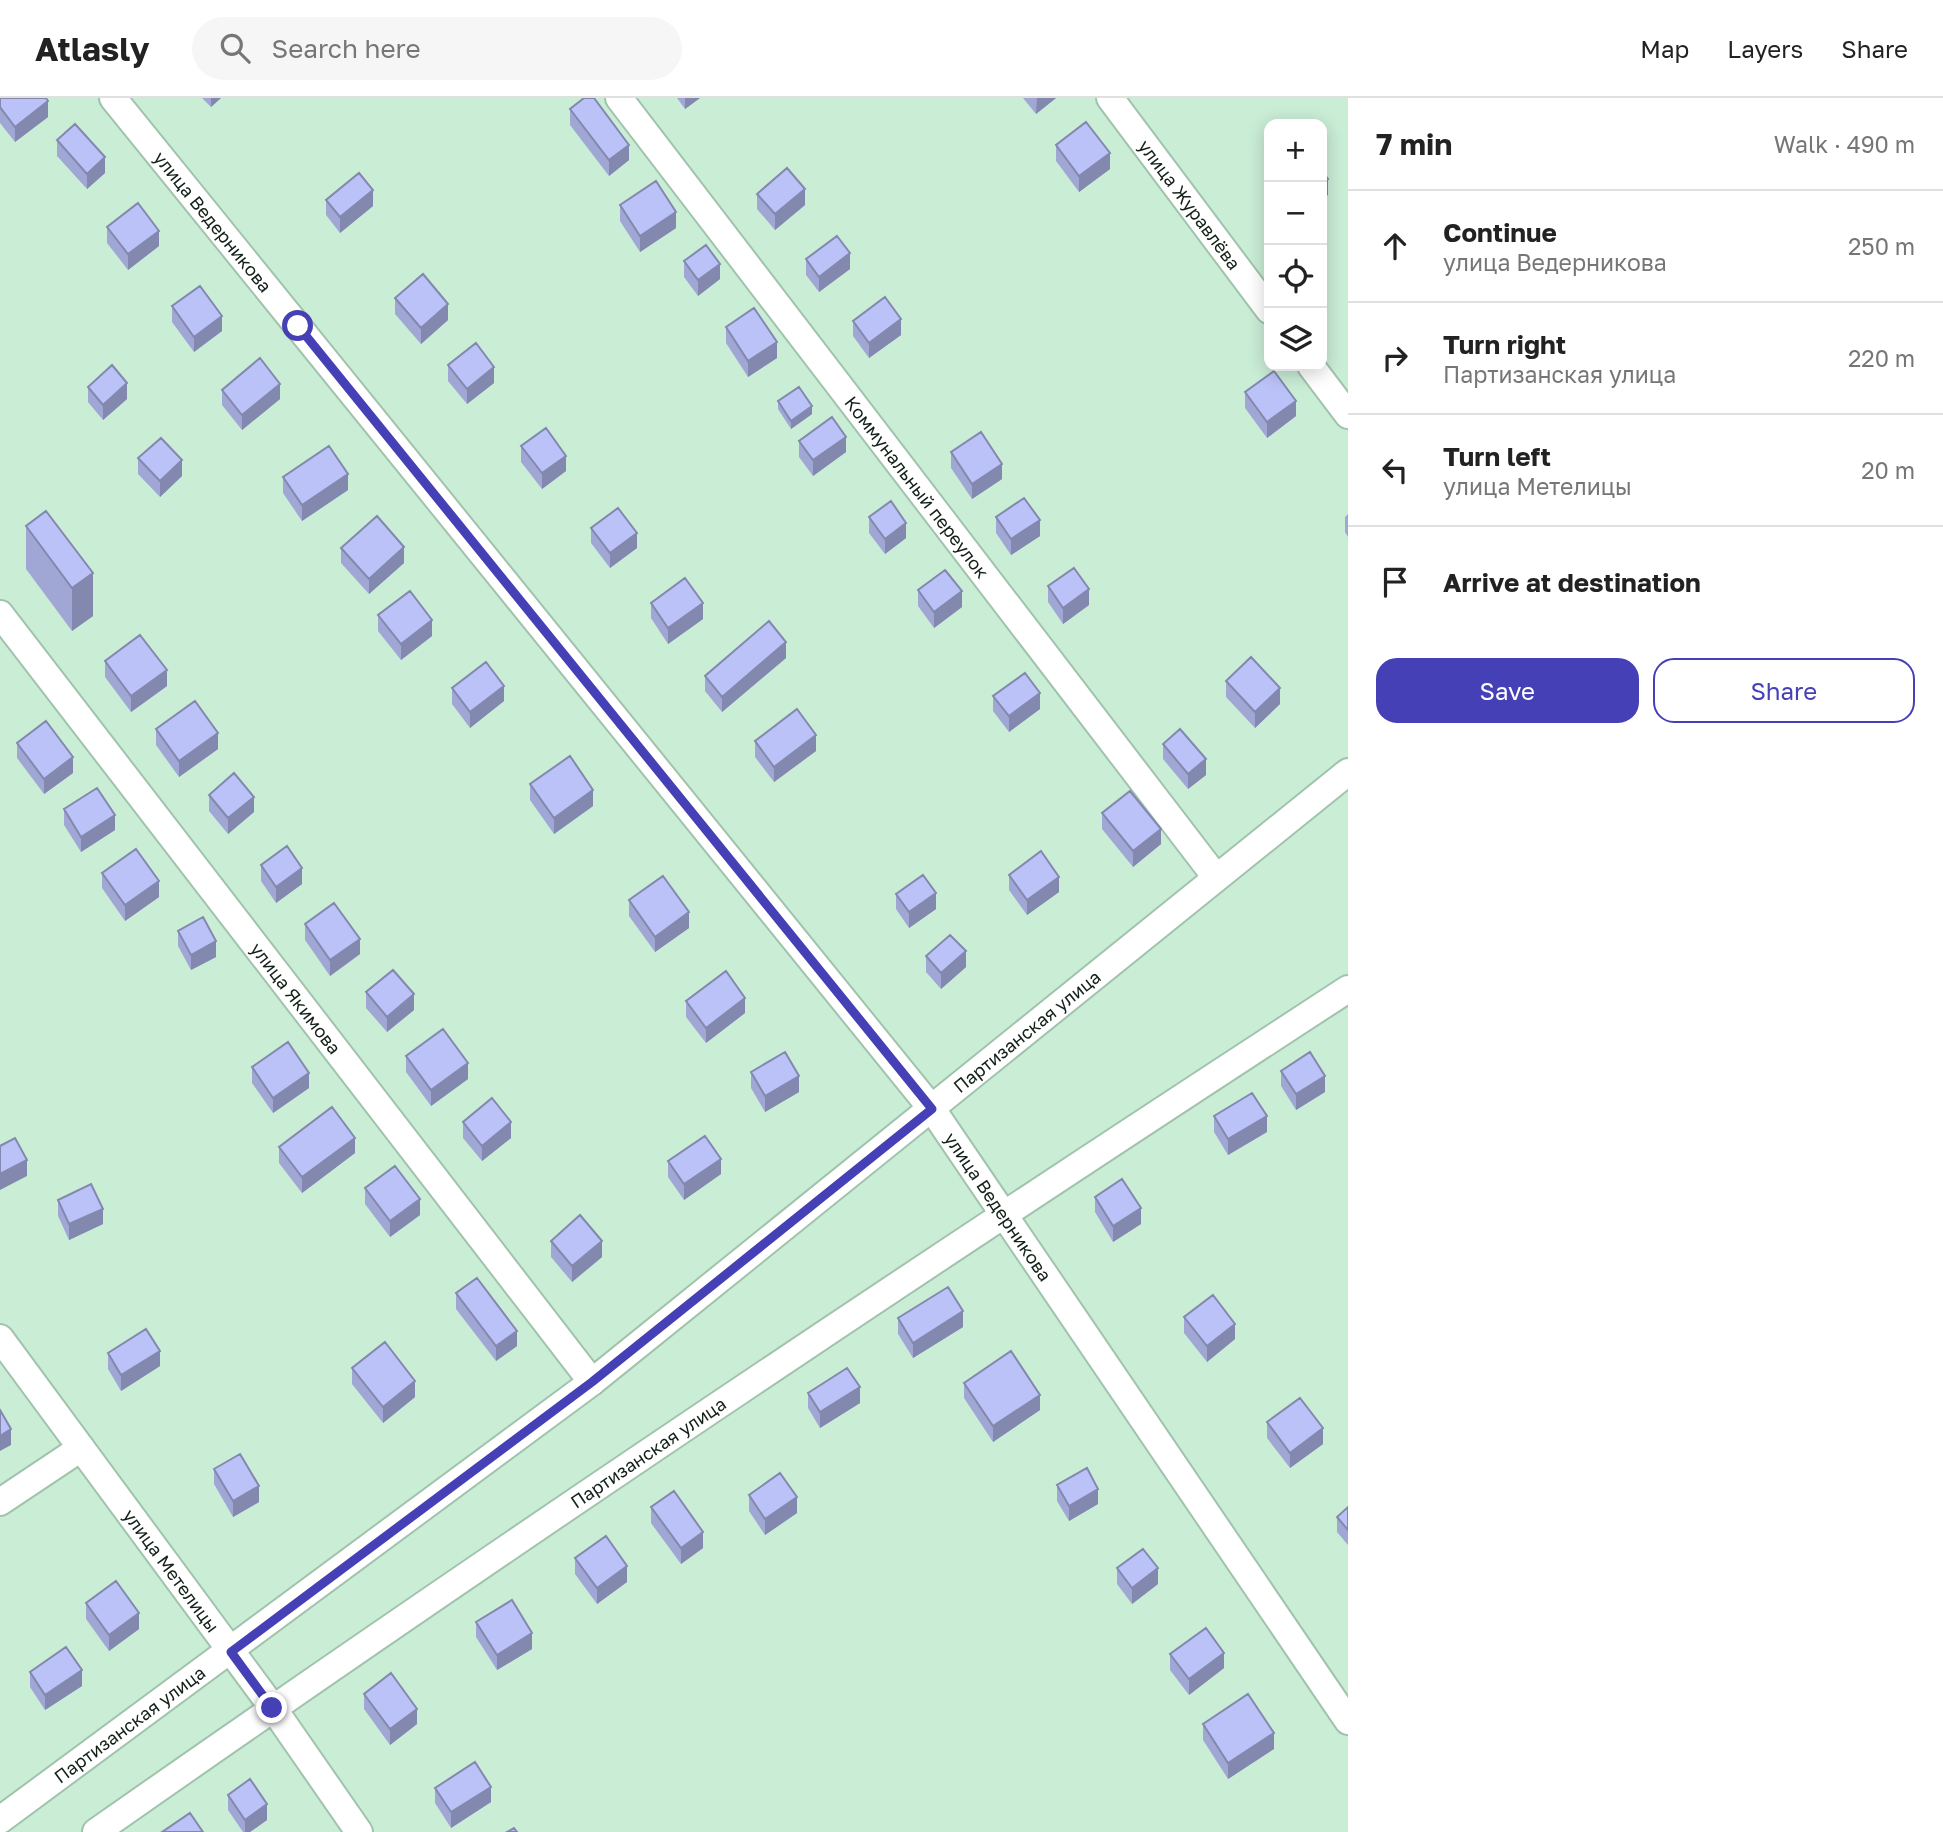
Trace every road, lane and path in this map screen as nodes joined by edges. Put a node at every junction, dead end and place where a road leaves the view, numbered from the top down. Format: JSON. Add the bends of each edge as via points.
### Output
{"nodes":[{"id":1,"x":113,"y":98,"type":"edge"},
{"id":2,"x":619,"y":98,"type":"edge"},
{"id":3,"x":1110,"y":98,"type":"edge"},
{"id":4,"x":1268,"y":308,"type":"edge"},
{"id":5,"x":1315,"y":371,"type":"edge"},
{"id":6,"x":1348,"y":415,"type":"edge"},
{"id":7,"x":0,"y":614,"type":"edge"},
{"id":8,"x":1348,"y":772,"type":"edge"},
{"id":9,"x":1215,"y":876,"type":"junction"},
{"id":10,"x":1348,"y":989,"type":"edge"},
{"id":11,"x":932,"y":1109,"type":"junction"},
{"id":12,"x":1003,"y":1214,"type":"junction"},
{"id":13,"x":0,"y":1338,"type":"edge"},
{"id":14,"x":592,"y":1382,"type":"junction"},
{"id":15,"x":81,"y":1448,"type":"junction"},
{"id":16,"x":0,"y":1502,"type":"edge"},
{"id":17,"x":231,"y":1652,"type":"junction"},
{"id":18,"x":272,"y":1708,"type":"junction"},
{"id":19,"x":1348,"y":1721,"type":"edge"},
{"id":20,"x":0,"y":1820,"type":"edge"},
{"id":21,"x":96,"y":1832,"type":"edge"},
{"id":22,"x":359,"y":1832,"type":"edge"}],
"edges":[{"from":1,"to":11,"type":"street","name":"улица Ведерникова"},
{"from":2,"to":9,"type":"street","name":"Коммунальный переулок"},
{"from":3,"to":4,"type":"street","name":"улица Журавлёва"},
{"from":5,"to":6,"type":"street"},
{"from":7,"to":14,"type":"street","name":"улица Якимова"},
{"from":8,"to":9,"type":"street","name":"Партизанская улица"},
{"from":9,"to":11,"type":"street","name":"Партизанская улица"},
{"from":10,"to":12,"type":"street","name":"Партизанская улица"},
{"from":11,"to":12,"type":"street","name":"улица Ведерникова"},
{"from":11,"to":14,"type":"street","name":"Партизанская улица"},
{"from":12,"to":18,"type":"street","name":"Партизанская улица"},
{"from":12,"to":19,"type":"street","name":"улица Ведерникова"},
{"from":13,"to":15,"type":"street","name":"улица Метелицы"},
{"from":14,"to":17,"type":"street","name":"Партизанская улица"},
{"from":15,"to":16,"type":"street"},
{"from":15,"to":17,"type":"street","name":"улица Метелицы"},
{"from":17,"to":18,"type":"street","name":"улица Метелицы"},
{"from":17,"to":20,"type":"street","name":"Партизанская улица"},
{"from":18,"to":21,"type":"street","name":"Партизанская улица"},
{"from":18,"to":22,"type":"street","name":"улица Метелицы"}]}
